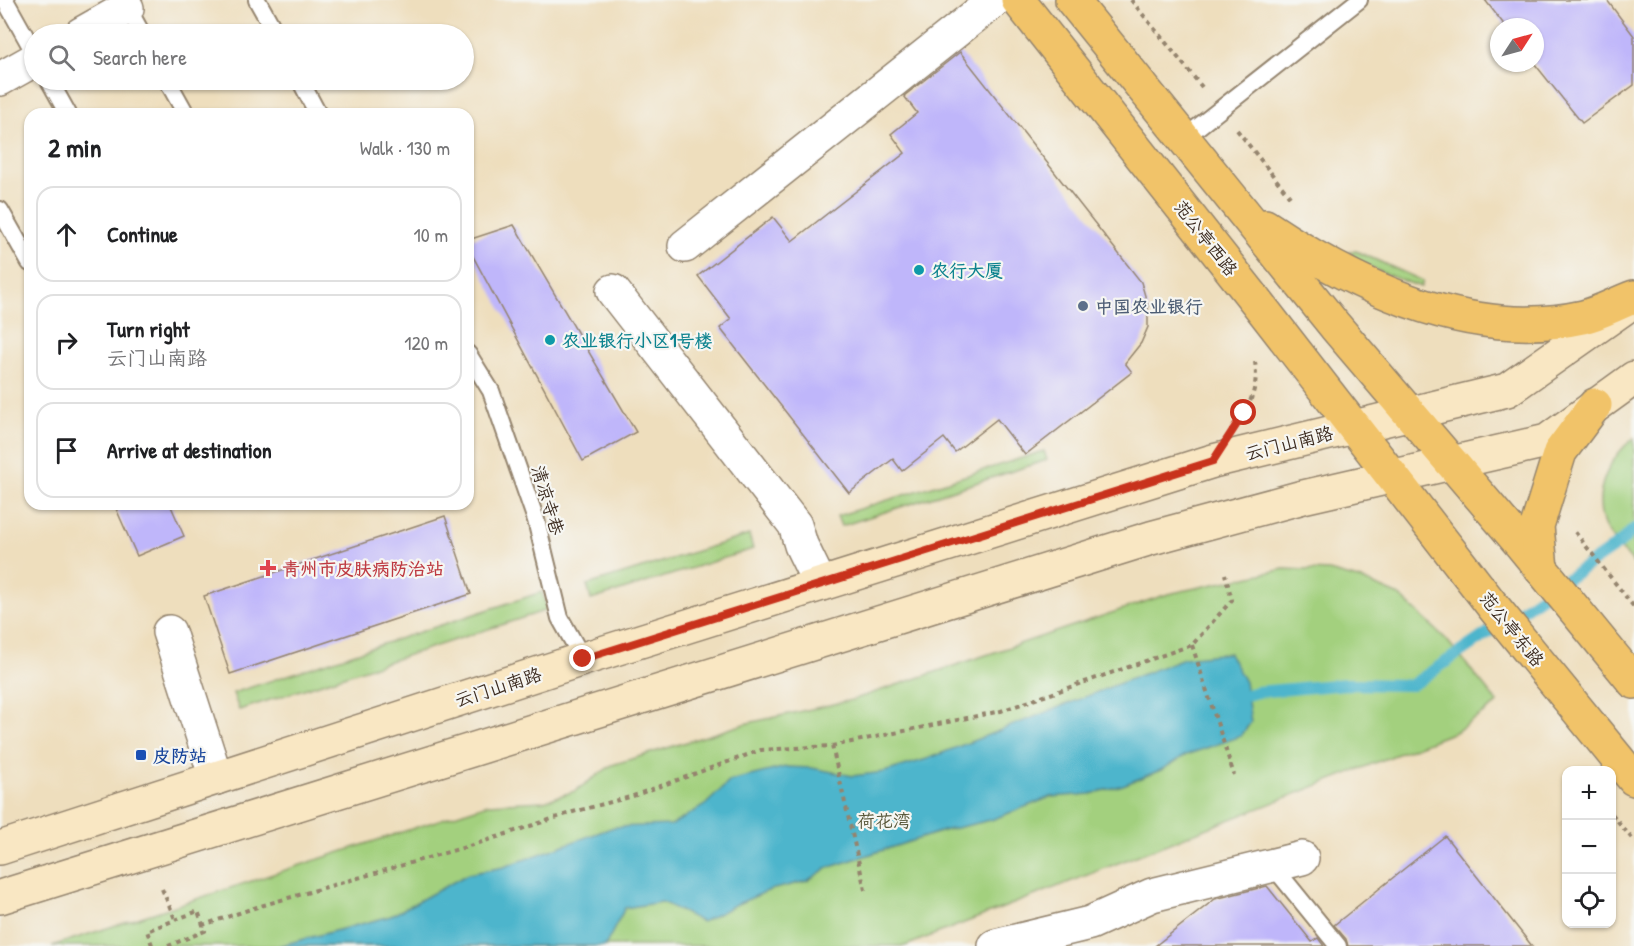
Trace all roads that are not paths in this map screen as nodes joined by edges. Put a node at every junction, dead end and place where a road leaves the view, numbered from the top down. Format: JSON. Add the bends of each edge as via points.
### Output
{"nodes":[{"id":1,"x":5,"y":0,"type":"edge"},
{"id":2,"x":257,"y":0,"type":"edge"},
{"id":3,"x":995,"y":0,"type":"edge"},
{"id":4,"x":1018,"y":0,"type":"edge"},
{"id":5,"x":1072,"y":0,"type":"edge"},
{"id":6,"x":1359,"y":0,"type":"edge"},
{"id":7,"x":131,"y":14,"type":"edge"},
{"id":8,"x":106,"y":24,"type":"edge"},
{"id":9,"x":270,"y":24,"type":"edge"},
{"id":10,"x":24,"y":34,"type":"edge"},
{"id":11,"x":24,"y":66,"type":"edge"},
{"id":12,"x":0,"y":80,"type":"edge"},
{"id":13,"x":55,"y":90,"type":"edge"},
{"id":14,"x":173,"y":90,"type":"edge"},
{"id":15,"x":305,"y":90,"type":"edge"},
{"id":16,"x":65,"y":108,"type":"edge"},
{"id":17,"x":183,"y":108,"type":"edge"},
{"id":18,"x":315,"y":108,"type":"edge"},
{"id":19,"x":1184,"y":138,"type":"junction"},
{"id":20,"x":0,"y":210,"type":"edge"},
{"id":21,"x":1245,"y":212,"type":"junction"},
{"id":22,"x":686,"y":246,"type":"dead end"},
{"id":23,"x":24,"y":252,"type":"edge"},
{"id":24,"x":613,"y":291,"type":"dead end"},
{"id":25,"x":1634,"y":299,"type":"edge"},
{"id":26,"x":474,"y":364,"type":"edge"},
{"id":27,"x":1634,"y":378,"type":"edge"},
{"id":28,"x":1595,"y":405,"type":"junction"},
{"id":29,"x":1409,"y":414,"type":"junction"},
{"id":30,"x":1354,"y":427,"type":"junction"},
{"id":31,"x":1451,"y":463,"type":"junction"},
{"id":32,"x":1392,"y":476,"type":"junction"},
{"id":33,"x":1541,"y":569,"type":"junction"},
{"id":34,"x":820,"y":584,"type":"junction"},
{"id":35,"x":169,"y":632,"type":"dead end"},
{"id":36,"x":583,"y":659,"type":"junction"},
{"id":37,"x":1634,"y":682,"type":"edge"},
{"id":38,"x":216,"y":778,"type":"junction"},
{"id":39,"x":1634,"y":779,"type":"edge"},
{"id":40,"x":230,"y":825,"type":"junction"},
{"id":41,"x":0,"y":848,"type":"edge"},
{"id":42,"x":1288,"y":862,"type":"joint"},
{"id":43,"x":0,"y":897,"type":"edge"},
{"id":44,"x":995,"y":946,"type":"edge"},
{"id":45,"x":1338,"y":946,"type":"edge"}],
"edges":[{"from":1,"to":10,"type":"lane"},
{"from":2,"to":9,"type":"lane"},
{"from":3,"to":22,"type":"street"},
{"from":4,"to":30,"type":"main road","name":"范公亭西路"},
{"from":5,"to":19,"type":"main road"},
{"from":6,"to":19,"type":"lane"},
{"from":7,"to":8,"type":"street"},
{"from":11,"to":12,"type":"street"},
{"from":13,"to":16,"type":"lane"},
{"from":14,"to":17,"type":"lane"},
{"from":15,"to":18,"type":"lane"},
{"from":19,"to":21,"type":"main road"},
{"from":20,"to":23,"type":"lane"},
{"from":21,"to":25,"type":"main road","via":[[1288,241],[1374,288],[1462,316],[1544,322],[1584,317]]},
{"from":21,"to":29,"type":"main road"},
{"from":24,"to":34,"type":"street","via":[[795,525]]},
{"from":25,"to":29,"type":"main road","name":"云门山南路","via":[[1507,390]]},
{"from":26,"to":36,"type":"lane","name":"清凉寺巷","via":[[491,391],[536,520],[560,618]]},
{"from":27,"to":28,"type":"main road"},
{"from":28,"to":31,"type":"main road","via":[[1546,441]]},
{"from":28,"to":33,"type":"main road","via":[[1560,452],[1537,526]]},
{"from":29,"to":30,"type":"main road","name":"云门山南路"},
{"from":29,"to":31,"type":"main road"},
{"from":30,"to":32,"type":"main road","name":"范公亭西路"},
{"from":30,"to":34,"type":"main road","name":"云门山南路","via":[[1213,461]]},
{"from":31,"to":32,"type":"main road"},
{"from":31,"to":33,"type":"main road"},
{"from":32,"to":39,"type":"main road","name":"范公亭东路"},
{"from":32,"to":40,"type":"main road","via":[[1151,538]]},
{"from":33,"to":37,"type":"main road"},
{"from":34,"to":36,"type":"main road","name":"云门山南路"},
{"from":35,"to":38,"type":"street"},
{"from":36,"to":38,"type":"main road","name":"云门山南路"},
{"from":38,"to":40,"type":"main road"},
{"from":38,"to":41,"type":"main road","name":"云门山南路"},
{"from":40,"to":43,"type":"main road"},
{"from":42,"to":44,"type":"street","via":[[1152,895],[1077,932]]},
{"from":42,"to":45,"type":"lane"}]}
